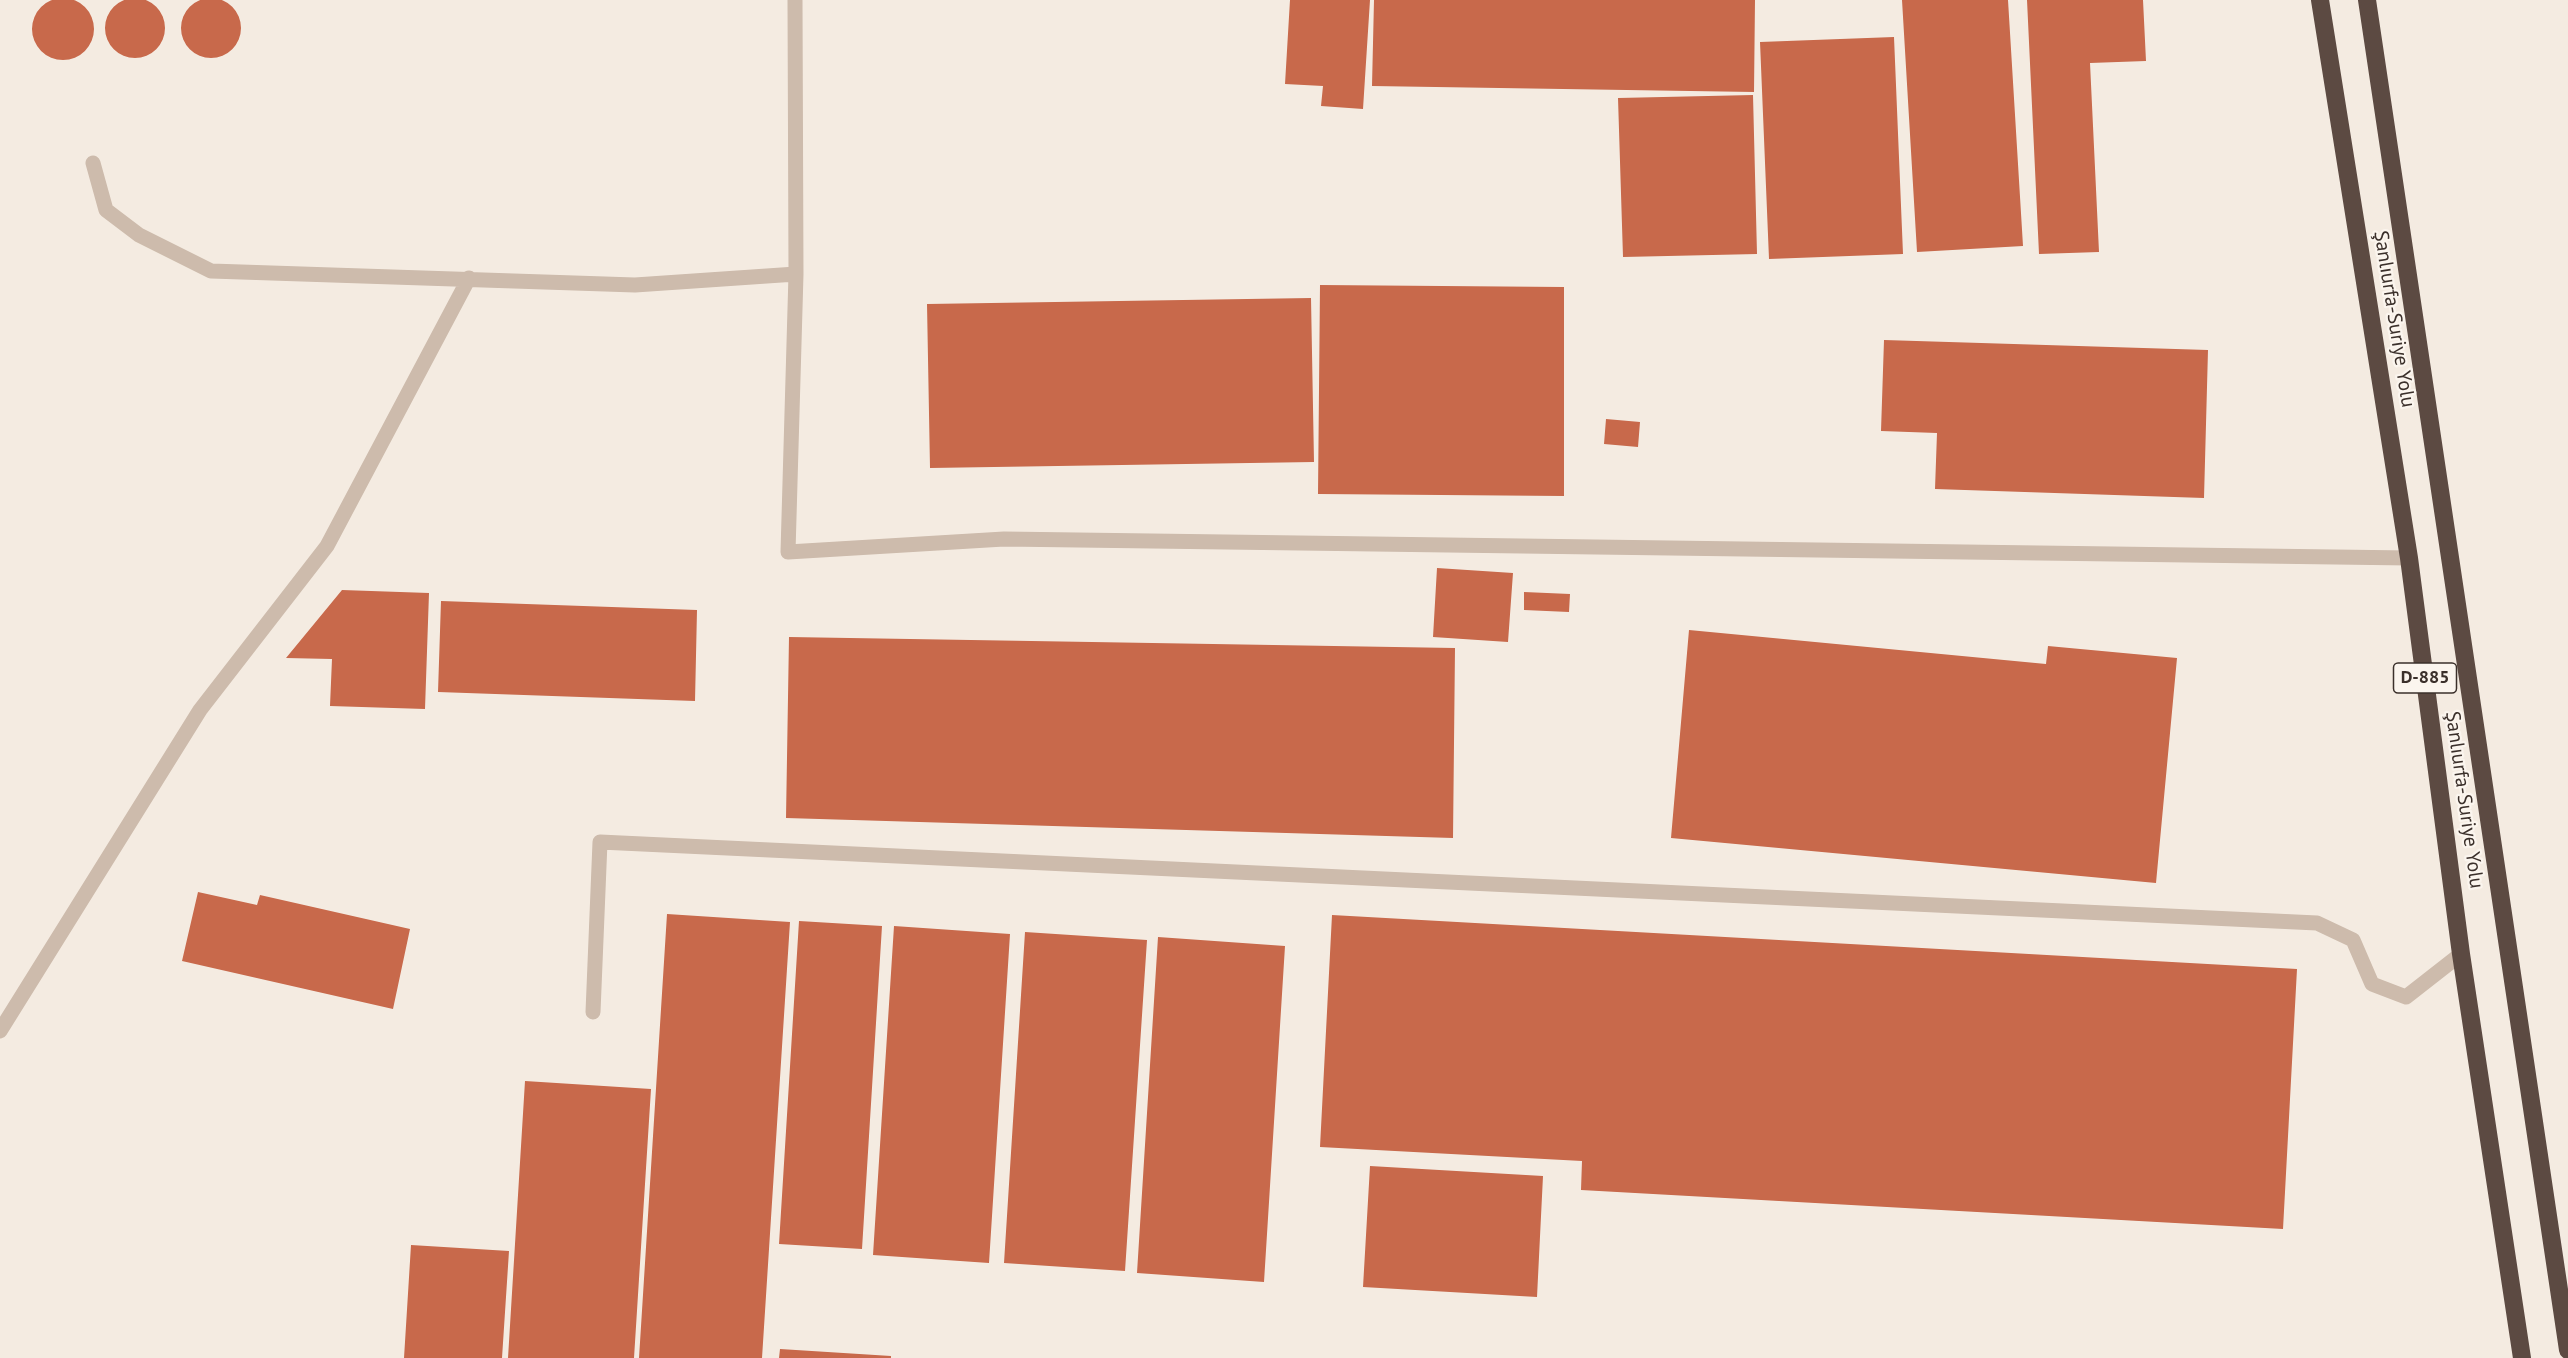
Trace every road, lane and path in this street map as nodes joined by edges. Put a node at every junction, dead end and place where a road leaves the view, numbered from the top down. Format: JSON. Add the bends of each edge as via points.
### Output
{"nodes":[{"id":1,"x":795,"y":0,"type":"edge"},
{"id":2,"x":2320,"y":0,"type":"edge"},
{"id":3,"x":2367,"y":0,"type":"edge"},
{"id":4,"x":93,"y":163,"type":"dead end"},
{"id":5,"x":796,"y":274,"type":"junction"},
{"id":6,"x":469,"y":278,"type":"junction"},
{"id":7,"x":2409,"y":558,"type":"junction"},
{"id":8,"x":2461,"y":954,"type":"junction"},
{"id":9,"x":593,"y":1012,"type":"dead end"},
{"id":10,"x":0,"y":1031,"type":"edge"},
{"id":11,"x":2568,"y":1350,"type":"edge"},
{"id":12,"x":2522,"y":1358,"type":"edge"}],
"edges":[{"from":1,"to":5,"type":"lane"},
{"from":2,"to":7,"type":"highway","name":"Şanlıurfa-Suriye Yolu","number":"D-885"},
{"from":3,"to":11,"type":"highway","name":"Şanlıurfa-Suriye Yolu","number":"D-885"},
{"from":4,"to":6,"type":"lane","via":[[106,210],[139,235],[211,271]]},
{"from":5,"to":6,"type":"lane","via":[[635,285]]},
{"from":5,"to":7,"type":"lane","via":[[788,552],[1004,539]]},
{"from":6,"to":10,"type":"lane","via":[[327,546],[200,710]]},
{"from":7,"to":8,"type":"highway","name":"Şanlıurfa-Suriye Yolu","number":"D-885"},
{"from":8,"to":9,"type":"lane","via":[[2406,997],[2372,984],[2354,940],[2317,923],[600,842]]},
{"from":8,"to":12,"type":"highway","name":"Şanlıurfa-Suriye Yolu","number":"D-885"}]}
